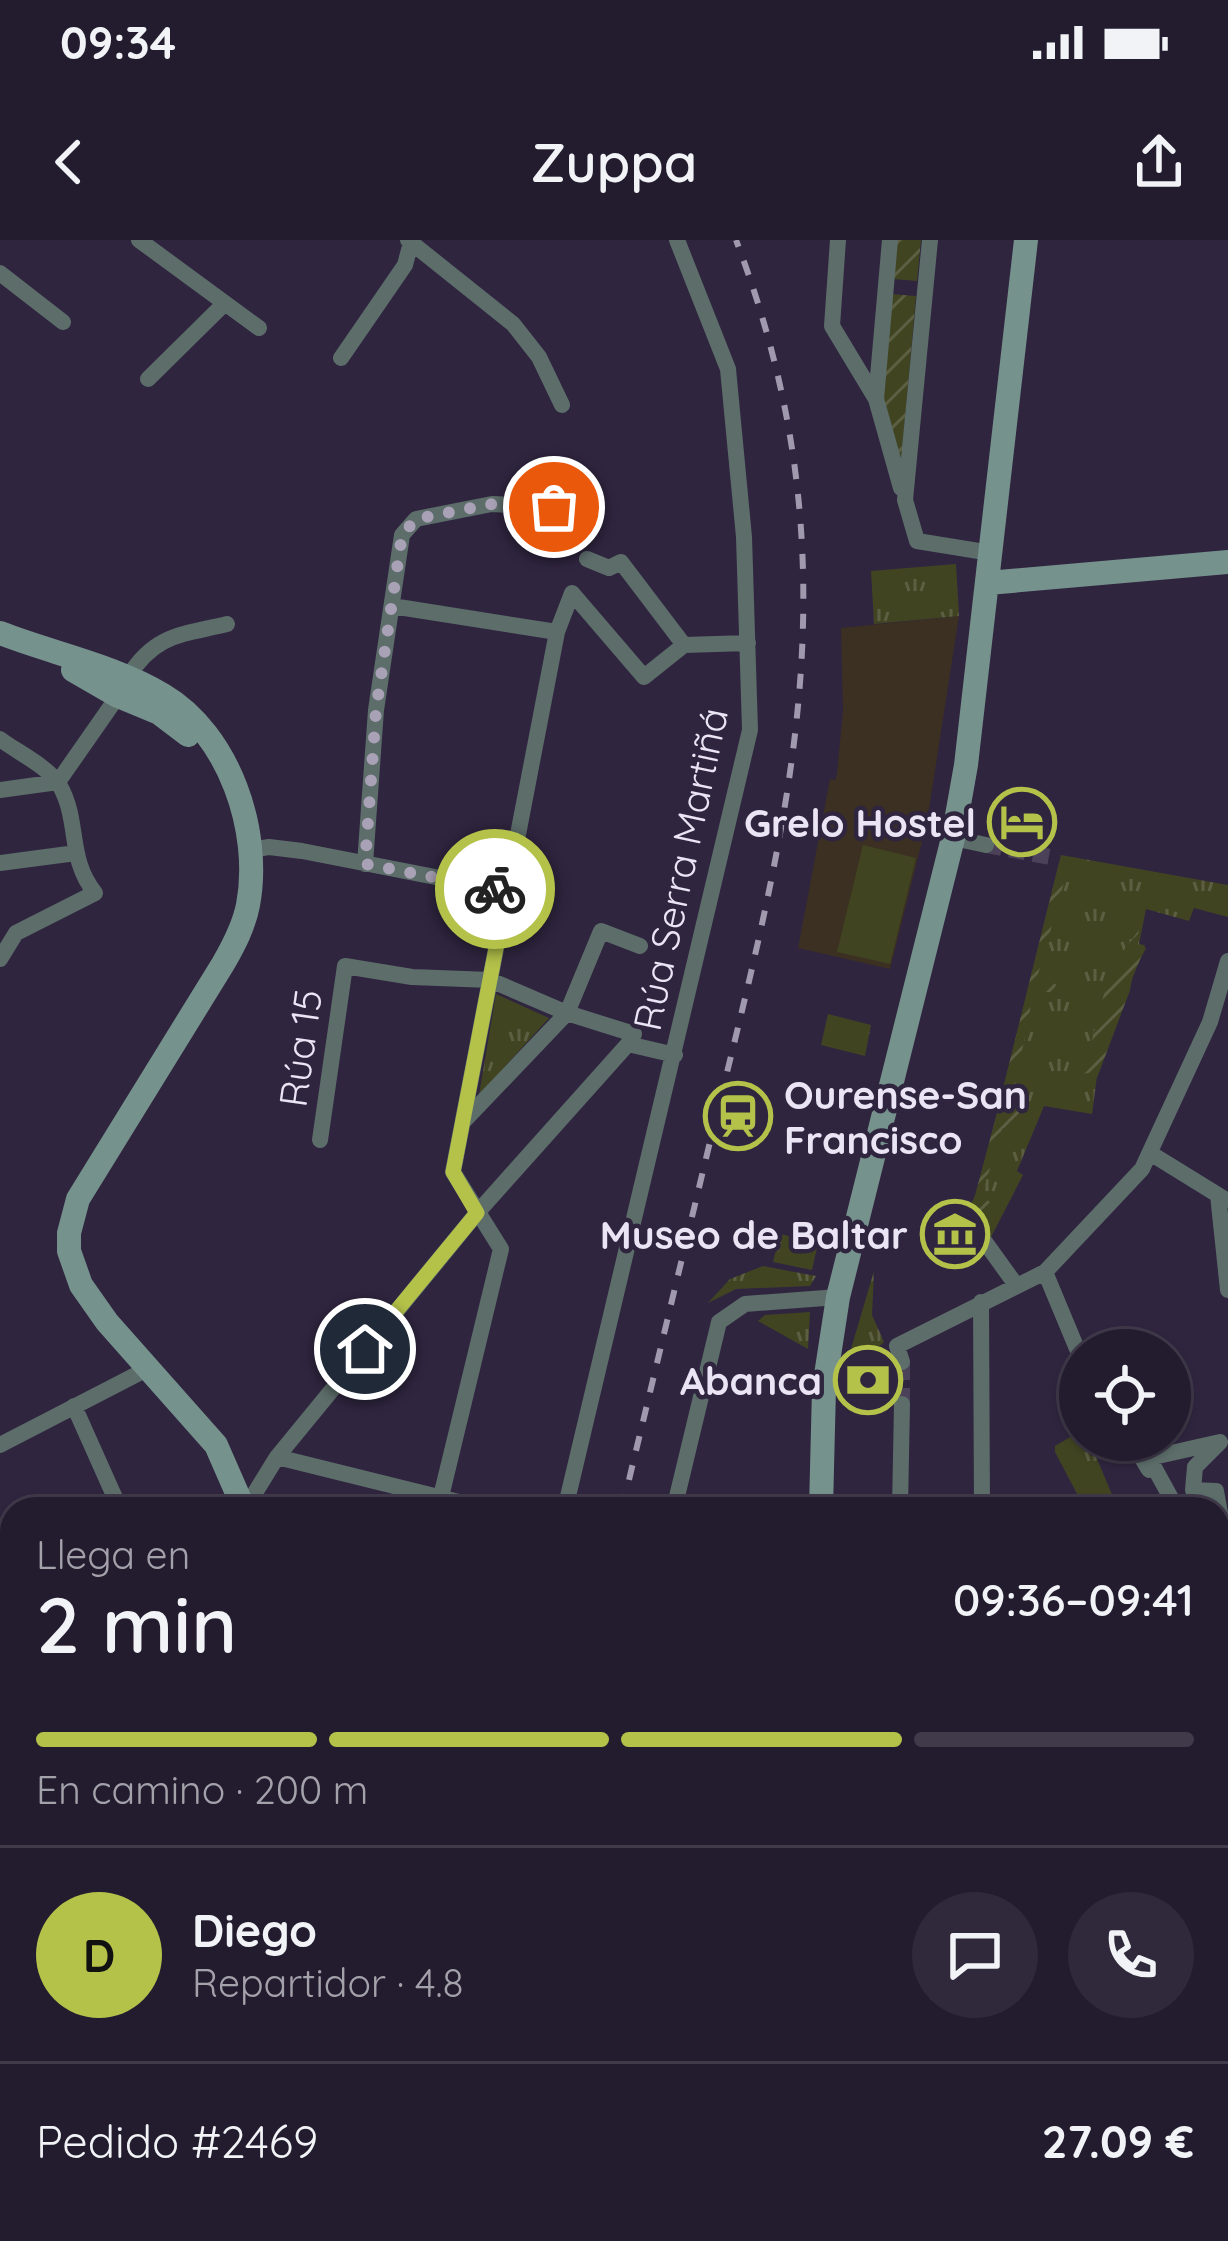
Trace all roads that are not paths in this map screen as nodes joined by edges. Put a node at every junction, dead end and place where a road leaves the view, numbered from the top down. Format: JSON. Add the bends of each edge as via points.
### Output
{"nodes":[{"id":1,"x":139,"y":240,"type":"edge"},
{"id":2,"x":677,"y":240,"type":"edge"},
{"id":3,"x":838,"y":240,"type":"edge"},
{"id":4,"x":890,"y":240,"type":"edge"},
{"id":5,"x":930,"y":240,"type":"edge"},
{"id":6,"x":1026,"y":240,"type":"edge"},
{"id":7,"x":409,"y":243,"type":"edge"},
{"id":8,"x":0,"y":273,"type":"edge"},
{"id":9,"x":225,"y":303,"type":"junction"},
{"id":10,"x":63,"y":322,"type":"dead end"},
{"id":11,"x":259,"y":328,"type":"dead end"},
{"id":12,"x":341,"y":358,"type":"dead end"},
{"id":13,"x":148,"y":379,"type":"dead end"},
{"id":14,"x":876,"y":399,"type":"junction"},
{"id":15,"x":562,"y":405,"type":"dead end"},
{"id":16,"x":905,"y":500,"type":"junction"},
{"id":17,"x":554,"y":507,"type":"dead end"},
{"id":18,"x":992,"y":553,"type":"junction"},
{"id":19,"x":587,"y":559,"type":"dead end"},
{"id":20,"x":1228,"y":562,"type":"edge"},
{"id":21,"x":988,"y":584,"type":"junction"},
{"id":22,"x":392,"y":607,"type":"junction"},
{"id":23,"x":227,"y":624,"type":"dead end"},
{"id":24,"x":557,"y":632,"type":"junction"},
{"id":25,"x":12,"y":638,"type":"edge"},
{"id":26,"x":748,"y":643,"type":"junction"},
{"id":27,"x":684,"y":645,"type":"junction"},
{"id":28,"x":123,"y":687,"type":"junction"},
{"id":29,"x":0,"y":739,"type":"edge"},
{"id":30,"x":58,"y":782,"type":"junction"},
{"id":31,"x":0,"y":790,"type":"edge"},
{"id":32,"x":953,"y":838,"type":"junction"},
{"id":33,"x":986,"y":844,"type":"tunnel mouth"},
{"id":34,"x":250,"y":850,"type":"junction"},
{"id":35,"x":76,"y":853,"type":"junction"},
{"id":36,"x":0,"y":862,"type":"edge"},
{"id":37,"x":365,"y":864,"type":"junction"},
{"id":38,"x":507,"y":891,"type":"junction"},
{"id":39,"x":640,"y":946,"type":"dead end"},
{"id":40,"x":0,"y":959,"type":"edge"},
{"id":41,"x":1228,"y":961,"type":"edge"},
{"id":42,"x":490,"y":980,"type":"junction"},
{"id":43,"x":567,"y":1012,"type":"junction"},
{"id":44,"x":628,"y":1044,"type":"junction"},
{"id":45,"x":675,"y":1055,"type":"junction"},
{"id":46,"x":463,"y":1122,"type":"junction"},
{"id":47,"x":320,"y":1140,"type":"dead end"},
{"id":48,"x":1150,"y":1154,"type":"junction"},
{"id":49,"x":1223,"y":1198,"type":"edge"},
{"id":50,"x":477,"y":1213,"type":"junction"},
{"id":51,"x":986,"y":1242,"type":"dead end"},
{"id":52,"x":1045,"y":1272,"type":"junction"},
{"id":53,"x":1016,"y":1285,"type":"junction"},
{"id":54,"x":1228,"y":1290,"type":"edge"},
{"id":55,"x":838,"y":1297,"type":"junction"},
{"id":56,"x":981,"y":1302,"type":"junction"},
{"id":57,"x":1069,"y":1329,"type":"edge"},
{"id":58,"x":900,"y":1354,"type":"dead end"},
{"id":59,"x":149,"y":1368,"type":"junction"},
{"id":60,"x":902,"y":1403,"type":"tunnel mouth"},
{"id":61,"x":74,"y":1406,"type":"junction"},
{"id":62,"x":1223,"y":1443,"type":"edge"},
{"id":63,"x":0,"y":1444,"type":"edge"},
{"id":64,"x":277,"y":1457,"type":"junction"},
{"id":65,"x":1145,"y":1461,"type":"edge"},
{"id":66,"x":115,"y":1497,"type":"edge"},
{"id":67,"x":240,"y":1497,"type":"edge"},
{"id":68,"x":252,"y":1497,"type":"edge"},
{"id":69,"x":418,"y":1497,"type":"edge"},
{"id":70,"x":440,"y":1497,"type":"edge"},
{"id":71,"x":568,"y":1497,"type":"edge"},
{"id":72,"x":677,"y":1497,"type":"edge"},
{"id":73,"x":821,"y":1497,"type":"edge"},
{"id":74,"x":900,"y":1497,"type":"edge"},
{"id":75,"x":982,"y":1497,"type":"edge"},
{"id":76,"x":1170,"y":1497,"type":"edge"},
{"id":77,"x":1171,"y":1497,"type":"edge"},
{"id":78,"x":1182,"y":1497,"type":"edge"},
{"id":79,"x":1217,"y":1497,"type":"edge"}],
"edges":[{"from":1,"to":9,"type":"street"},
{"from":2,"to":26,"type":"street","name":"Rúa Serra Martiñá","via":[[728,369]]},
{"from":3,"to":14,"type":"street","via":[[832,326]]},
{"from":4,"to":14,"type":"street"},
{"from":5,"to":16,"type":"street"},
{"from":6,"to":18,"type":"street"},
{"from":7,"to":12,"type":"street","via":[[405,265]]},
{"from":7,"to":15,"type":"street","via":[[513,324]]},
{"from":8,"to":10,"type":"street"},
{"from":9,"to":11,"type":"street"},
{"from":9,"to":13,"type":"street"},
{"from":14,"to":16,"type":"street"},
{"from":16,"to":18,"type":"street","via":[[917,541]]},
{"from":17,"to":22,"type":"street","via":[[492,504],[416,519],[402,535]]},
{"from":18,"to":21,"type":"street"},
{"from":19,"to":27,"type":"street","via":[[609,568],[621,562]]},
{"from":20,"to":21,"type":"street"},
{"from":21,"to":32,"type":"street"},
{"from":22,"to":24,"type":"street"},
{"from":22,"to":37,"type":"street"},
{"from":23,"to":28,"type":"street","via":[[162,639]]},
{"from":24,"to":27,"type":"street","via":[[572,593],[644,677]]},
{"from":24,"to":38,"type":"street"},
{"from":25,"to":28,"type":"street"},
{"from":26,"to":27,"type":"street"},
{"from":26,"to":45,"type":"street","name":"Rúa Serra Martiñá","via":[[749,730]]},
{"from":28,"to":30,"type":"street"},
{"from":28,"to":34,"type":"street","via":[[182,729],[238,798]]},
{"from":29,"to":30,"type":"street"},
{"from":30,"to":31,"type":"street"},
{"from":30,"to":35,"type":"street"},
{"from":32,"to":33,"type":"street"},
{"from":32,"to":55,"type":"street"},
{"from":34,"to":37,"type":"street"},
{"from":34,"to":59,"type":"street","via":[[239,934],[72,1217],[69,1251],[81,1285]]},
{"from":35,"to":36,"type":"street"},
{"from":35,"to":40,"type":"street","via":[[79,873],[95,892],[16,933]]},
{"from":37,"to":38,"type":"street"},
{"from":38,"to":42,"type":"street"},
{"from":39,"to":43,"type":"street","via":[[601,931]]},
{"from":41,"to":48,"type":"street","via":[[1210,1022]]},
{"from":42,"to":43,"type":"street"},
{"from":42,"to":46,"type":"street"},
{"from":42,"to":47,"type":"street","name":"Rúa 15","via":[[345,966]]},
{"from":43,"to":44,"type":"street","via":[[634,1034]]},
{"from":43,"to":46,"type":"street"},
{"from":44,"to":45,"type":"street"},
{"from":44,"to":50,"type":"street"},
{"from":45,"to":71,"type":"street","name":"Rúa Serra Martiñá"},
{"from":46,"to":50,"type":"street","via":[[453,1172]]},
{"from":48,"to":49,"type":"street"},
{"from":48,"to":52,"type":"street"},
{"from":49,"to":54,"type":"street"},
{"from":50,"to":64,"type":"street"},
{"from":50,"to":70,"type":"street","via":[[501,1249]]},
{"from":51,"to":53,"type":"street"},
{"from":52,"to":53,"type":"street"},
{"from":52,"to":57,"type":"street"},
{"from":53,"to":56,"type":"street"},
{"from":55,"to":72,"type":"street","via":[[745,1304],[719,1322]]},
{"from":55,"to":73,"type":"street","via":[[825,1376]]},
{"from":56,"to":58,"type":"street"},
{"from":56,"to":75,"type":"street"},
{"from":59,"to":61,"type":"street"},
{"from":59,"to":67,"type":"street","via":[[216,1445]]},
{"from":60,"to":74,"type":"street"},
{"from":61,"to":63,"type":"street"},
{"from":61,"to":66,"type":"street"},
{"from":62,"to":77,"type":"street","via":[[1149,1458]]},
{"from":62,"to":78,"type":"street","via":[[1191,1468]]},
{"from":62,"to":79,"type":"street","via":[[1195,1467],[1193,1490]]},
{"from":64,"to":68,"type":"street"},
{"from":64,"to":69,"type":"street"},
{"from":65,"to":76,"type":"street"}]}
